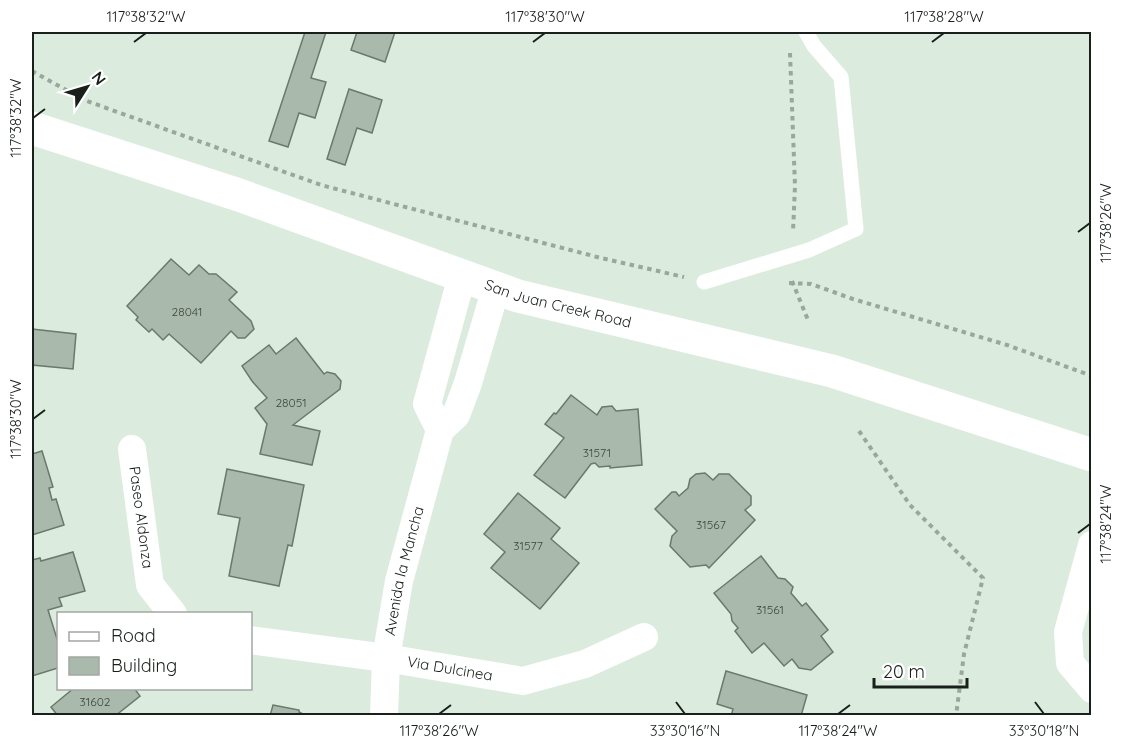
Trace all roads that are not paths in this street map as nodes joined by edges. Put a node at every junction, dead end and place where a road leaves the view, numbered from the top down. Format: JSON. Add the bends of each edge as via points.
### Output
{"nodes":[{"id":1,"x":806,"y":32,"type":"edge"},
{"id":2,"x":32,"y":128,"type":"edge"},
{"id":3,"x":462,"y":276,"type":"junction"},
{"id":4,"x":704,"y":282,"type":"road end"},
{"id":5,"x":496,"y":288,"type":"junction"},
{"id":6,"x":440,"y":430,"type":"junction"},
{"id":7,"x":132,"y":449,"type":"dead end"},
{"id":8,"x":1092,"y":455,"type":"edge"},
{"id":9,"x":1092,"y":545,"type":"edge"},
{"id":10,"x":171,"y":612,"type":"edge"},
{"id":11,"x":644,"y":637,"type":"dead end"},
{"id":12,"x":252,"y":640,"type":"edge"},
{"id":13,"x":386,"y":658,"type":"junction"},
{"id":14,"x":1092,"y":689,"type":"edge"},
{"id":15,"x":384,"y":716,"type":"edge"}],
"edges":[{"from":1,"to":4,"type":"lane","via":[[841,77],[856,229],[809,250]]},
{"from":2,"to":3,"type":"street","name":"San Juan Creek Road","via":[[239,195]]},
{"from":3,"to":5,"type":"street","name":"San Juan Creek Road"},
{"from":3,"to":6,"type":"street","via":[[427,404]]},
{"from":5,"to":6,"type":"street","name":"Avenida la Mancha","via":[[456,416]]},
{"from":5,"to":8,"type":"street","name":"San Juan Creek Road","via":[[832,371]]},
{"from":6,"to":13,"type":"street","name":"Avenida la Mancha","via":[[399,581]]},
{"from":7,"to":10,"type":"street","name":"Paseo Aldonza","via":[[150,585]]},
{"from":9,"to":14,"type":"street","via":[[1068,632],[1070,663]]},
{"from":11,"to":13,"type":"street","name":"Via Dulcinea","via":[[585,664],[523,681]]},
{"from":12,"to":13,"type":"street","name":"Via Dulcinea"},
{"from":13,"to":15,"type":"street","name":"Avenida la Mancha"}]}
